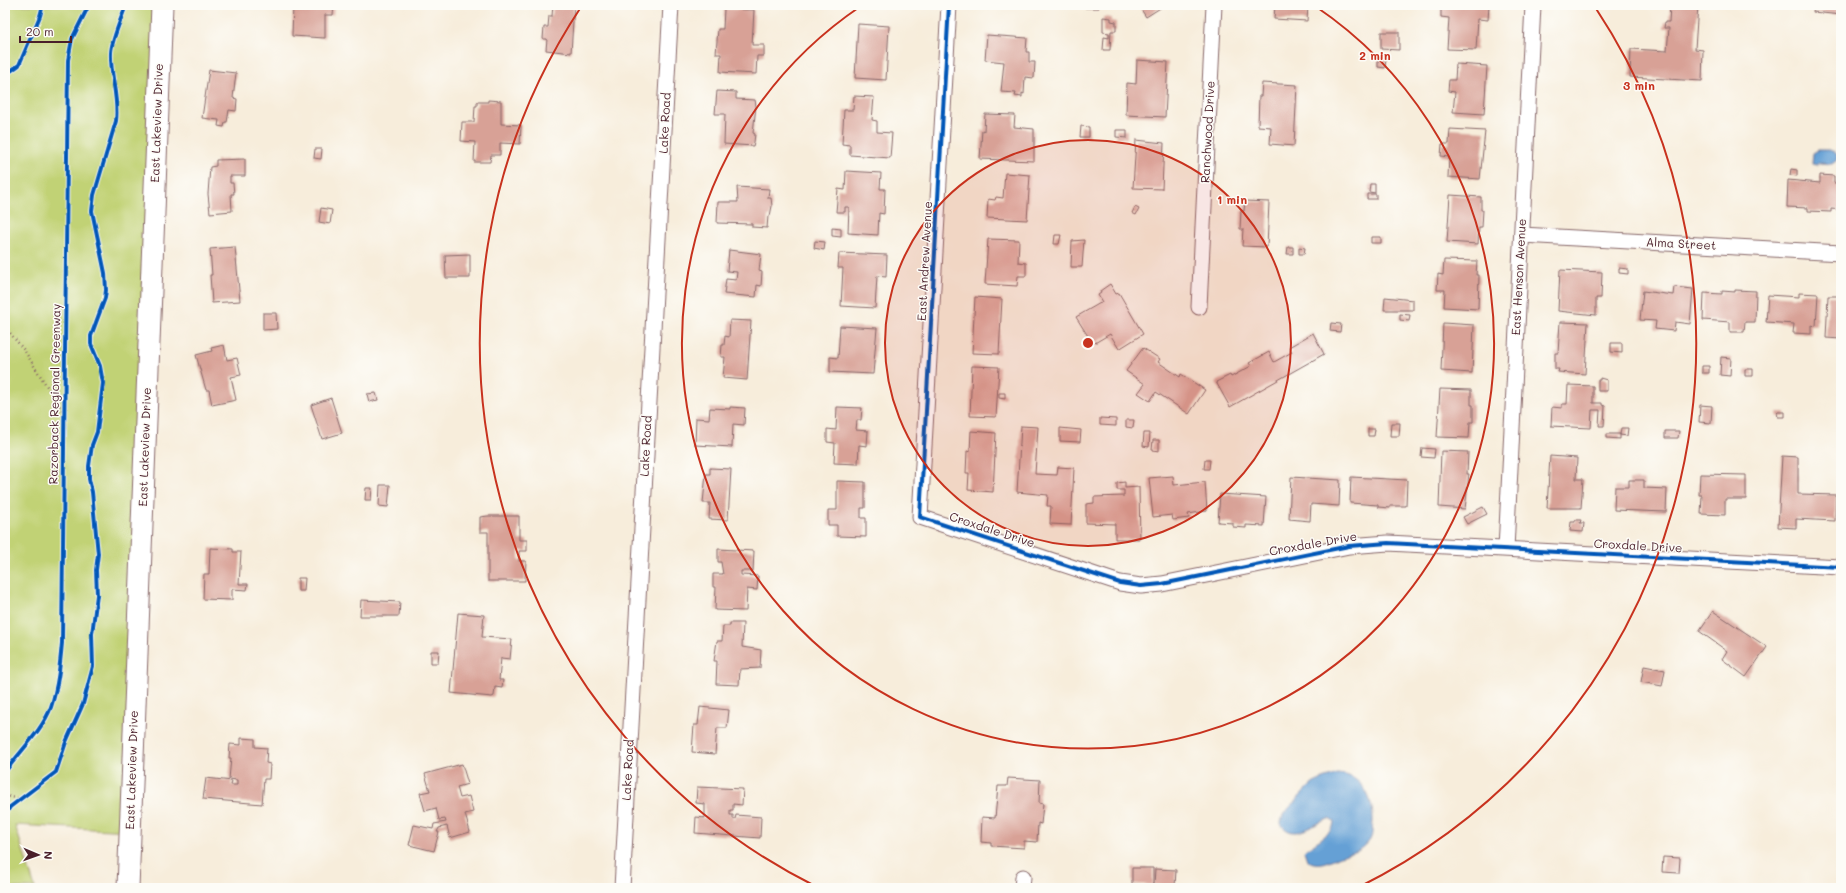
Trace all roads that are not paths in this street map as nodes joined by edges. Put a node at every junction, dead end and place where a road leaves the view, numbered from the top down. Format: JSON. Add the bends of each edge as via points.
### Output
{"nodes":[{"id":1,"x":162,"y":5,"type":"edge"},
{"id":2,"x":671,"y":5,"type":"edge"},
{"id":3,"x":949,"y":5,"type":"edge"},
{"id":4,"x":1214,"y":5,"type":"edge"},
{"id":5,"x":1533,"y":5,"type":"edge"},
{"id":6,"x":1522,"y":235,"type":"junction"},
{"id":7,"x":1841,"y":253,"type":"edge"},
{"id":8,"x":1199,"y":307,"type":"dead end"},
{"id":9,"x":920,"y":517,"type":"joint"},
{"id":10,"x":1506,"y":549,"type":"junction"},
{"id":11,"x":1841,"y":567,"type":"edge"},
{"id":12,"x":128,"y":888,"type":"edge"},
{"id":13,"x":622,"y":888,"type":"edge"}],
"edges":[{"from":1,"to":12,"type":"street","name":"East Lakeview Drive"},
{"from":2,"to":13,"type":"street","name":"Lake Road"},
{"from":3,"to":9,"type":"street","name":"East Andrew Avenue"},
{"from":4,"to":8,"type":"street","name":"Ranchwood Drive"},
{"from":5,"to":6,"type":"street","name":"East Henson Avenue"},
{"from":6,"to":7,"type":"street","name":"Alma Street"},
{"from":6,"to":10,"type":"street","name":"East Henson Avenue"},
{"from":9,"to":10,"type":"street","name":"Croxdale Drive","via":[[1120,583],[1141,586],[1162,584],[1349,546],[1388,543]]},
{"from":10,"to":11,"type":"street","name":"Croxdale Drive"}]}
